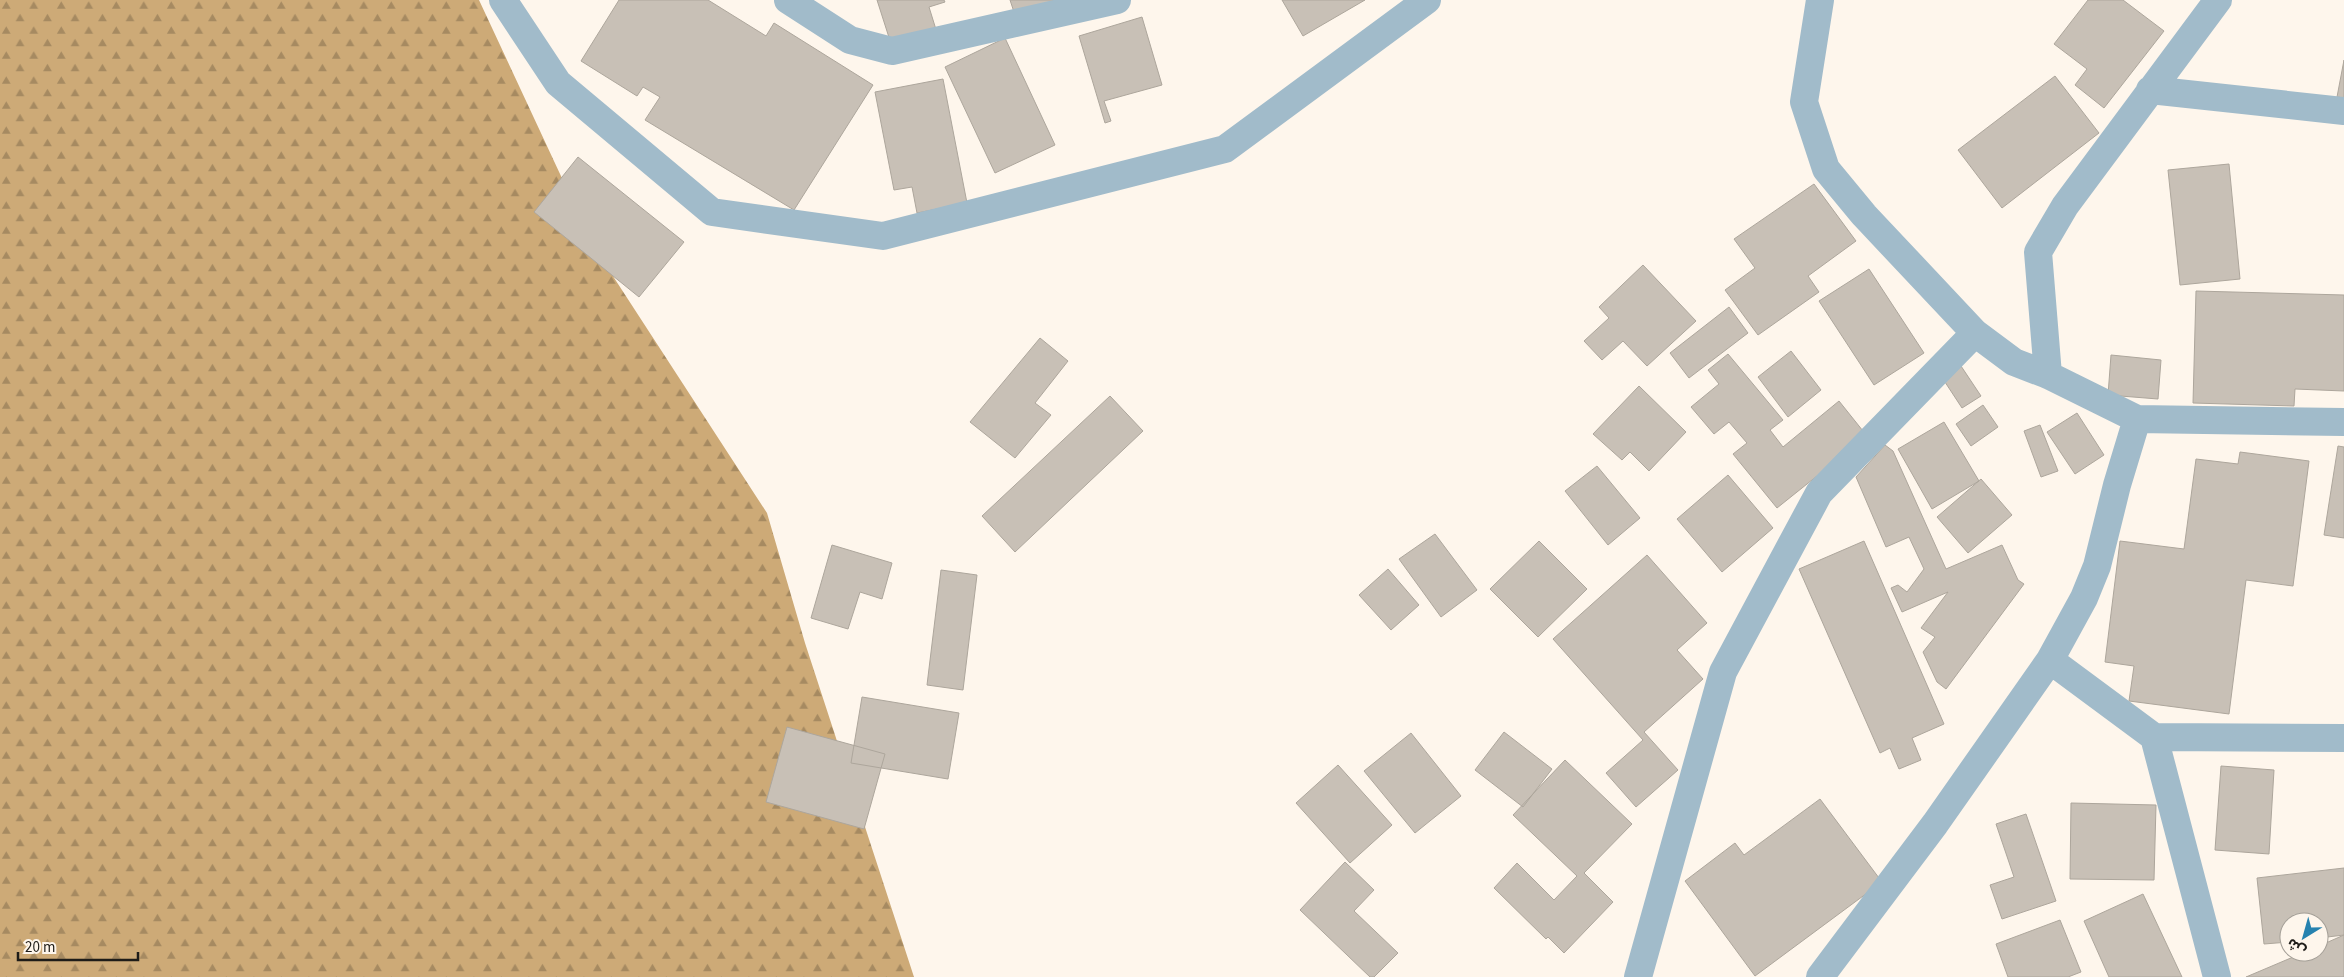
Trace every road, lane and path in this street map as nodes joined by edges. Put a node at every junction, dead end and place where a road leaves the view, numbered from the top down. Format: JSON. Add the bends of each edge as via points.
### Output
{"nodes":[{"id":1,"x":503,"y":0,"type":"edge"},
{"id":2,"x":788,"y":0,"type":"edge"},
{"id":3,"x":1117,"y":0,"type":"edge"},
{"id":4,"x":1427,"y":0,"type":"edge"},
{"id":5,"x":1820,"y":0,"type":"edge"},
{"id":6,"x":2218,"y":0,"type":"edge"},
{"id":7,"x":2150,"y":90,"type":"junction"},
{"id":8,"x":2344,"y":111,"type":"edge"},
{"id":9,"x":1975,"y":334,"type":"junction"},
{"id":10,"x":2048,"y":375,"type":"junction"},
{"id":11,"x":2137,"y":419,"type":"junction"},
{"id":12,"x":2344,"y":422,"type":"edge"},
{"id":13,"x":2050,"y":660,"type":"junction"},
{"id":14,"x":2154,"y":737,"type":"junction"},
{"id":15,"x":2344,"y":738,"type":"edge"},
{"id":16,"x":1638,"y":977,"type":"edge"},
{"id":17,"x":1820,"y":977,"type":"edge"},
{"id":18,"x":2217,"y":977,"type":"edge"}],
"edges":[{"from":1,"to":4,"type":"street","via":[[558,83],[712,212],[883,236],[1225,149]]},
{"from":2,"to":3,"type":"street","via":[[850,40],[892,51]]},
{"from":5,"to":9,"type":"street","via":[[1804,102],[1826,169],[1864,215]]},
{"from":6,"to":7,"type":"street"},
{"from":7,"to":8,"type":"street"},
{"from":7,"to":10,"type":"street","via":[[2065,206],[2038,252]]},
{"from":9,"to":10,"type":"street","via":[[2014,362]]},
{"from":9,"to":16,"type":"street","via":[[1819,493],[1723,672]]},
{"from":10,"to":11,"type":"street"},
{"from":11,"to":12,"type":"street"},
{"from":11,"to":13,"type":"street","via":[[2097,566],[2084,598]]},
{"from":13,"to":14,"type":"street"},
{"from":13,"to":17,"type":"street","via":[[1935,824]]},
{"from":14,"to":15,"type":"street"},
{"from":14,"to":18,"type":"street"}]}
